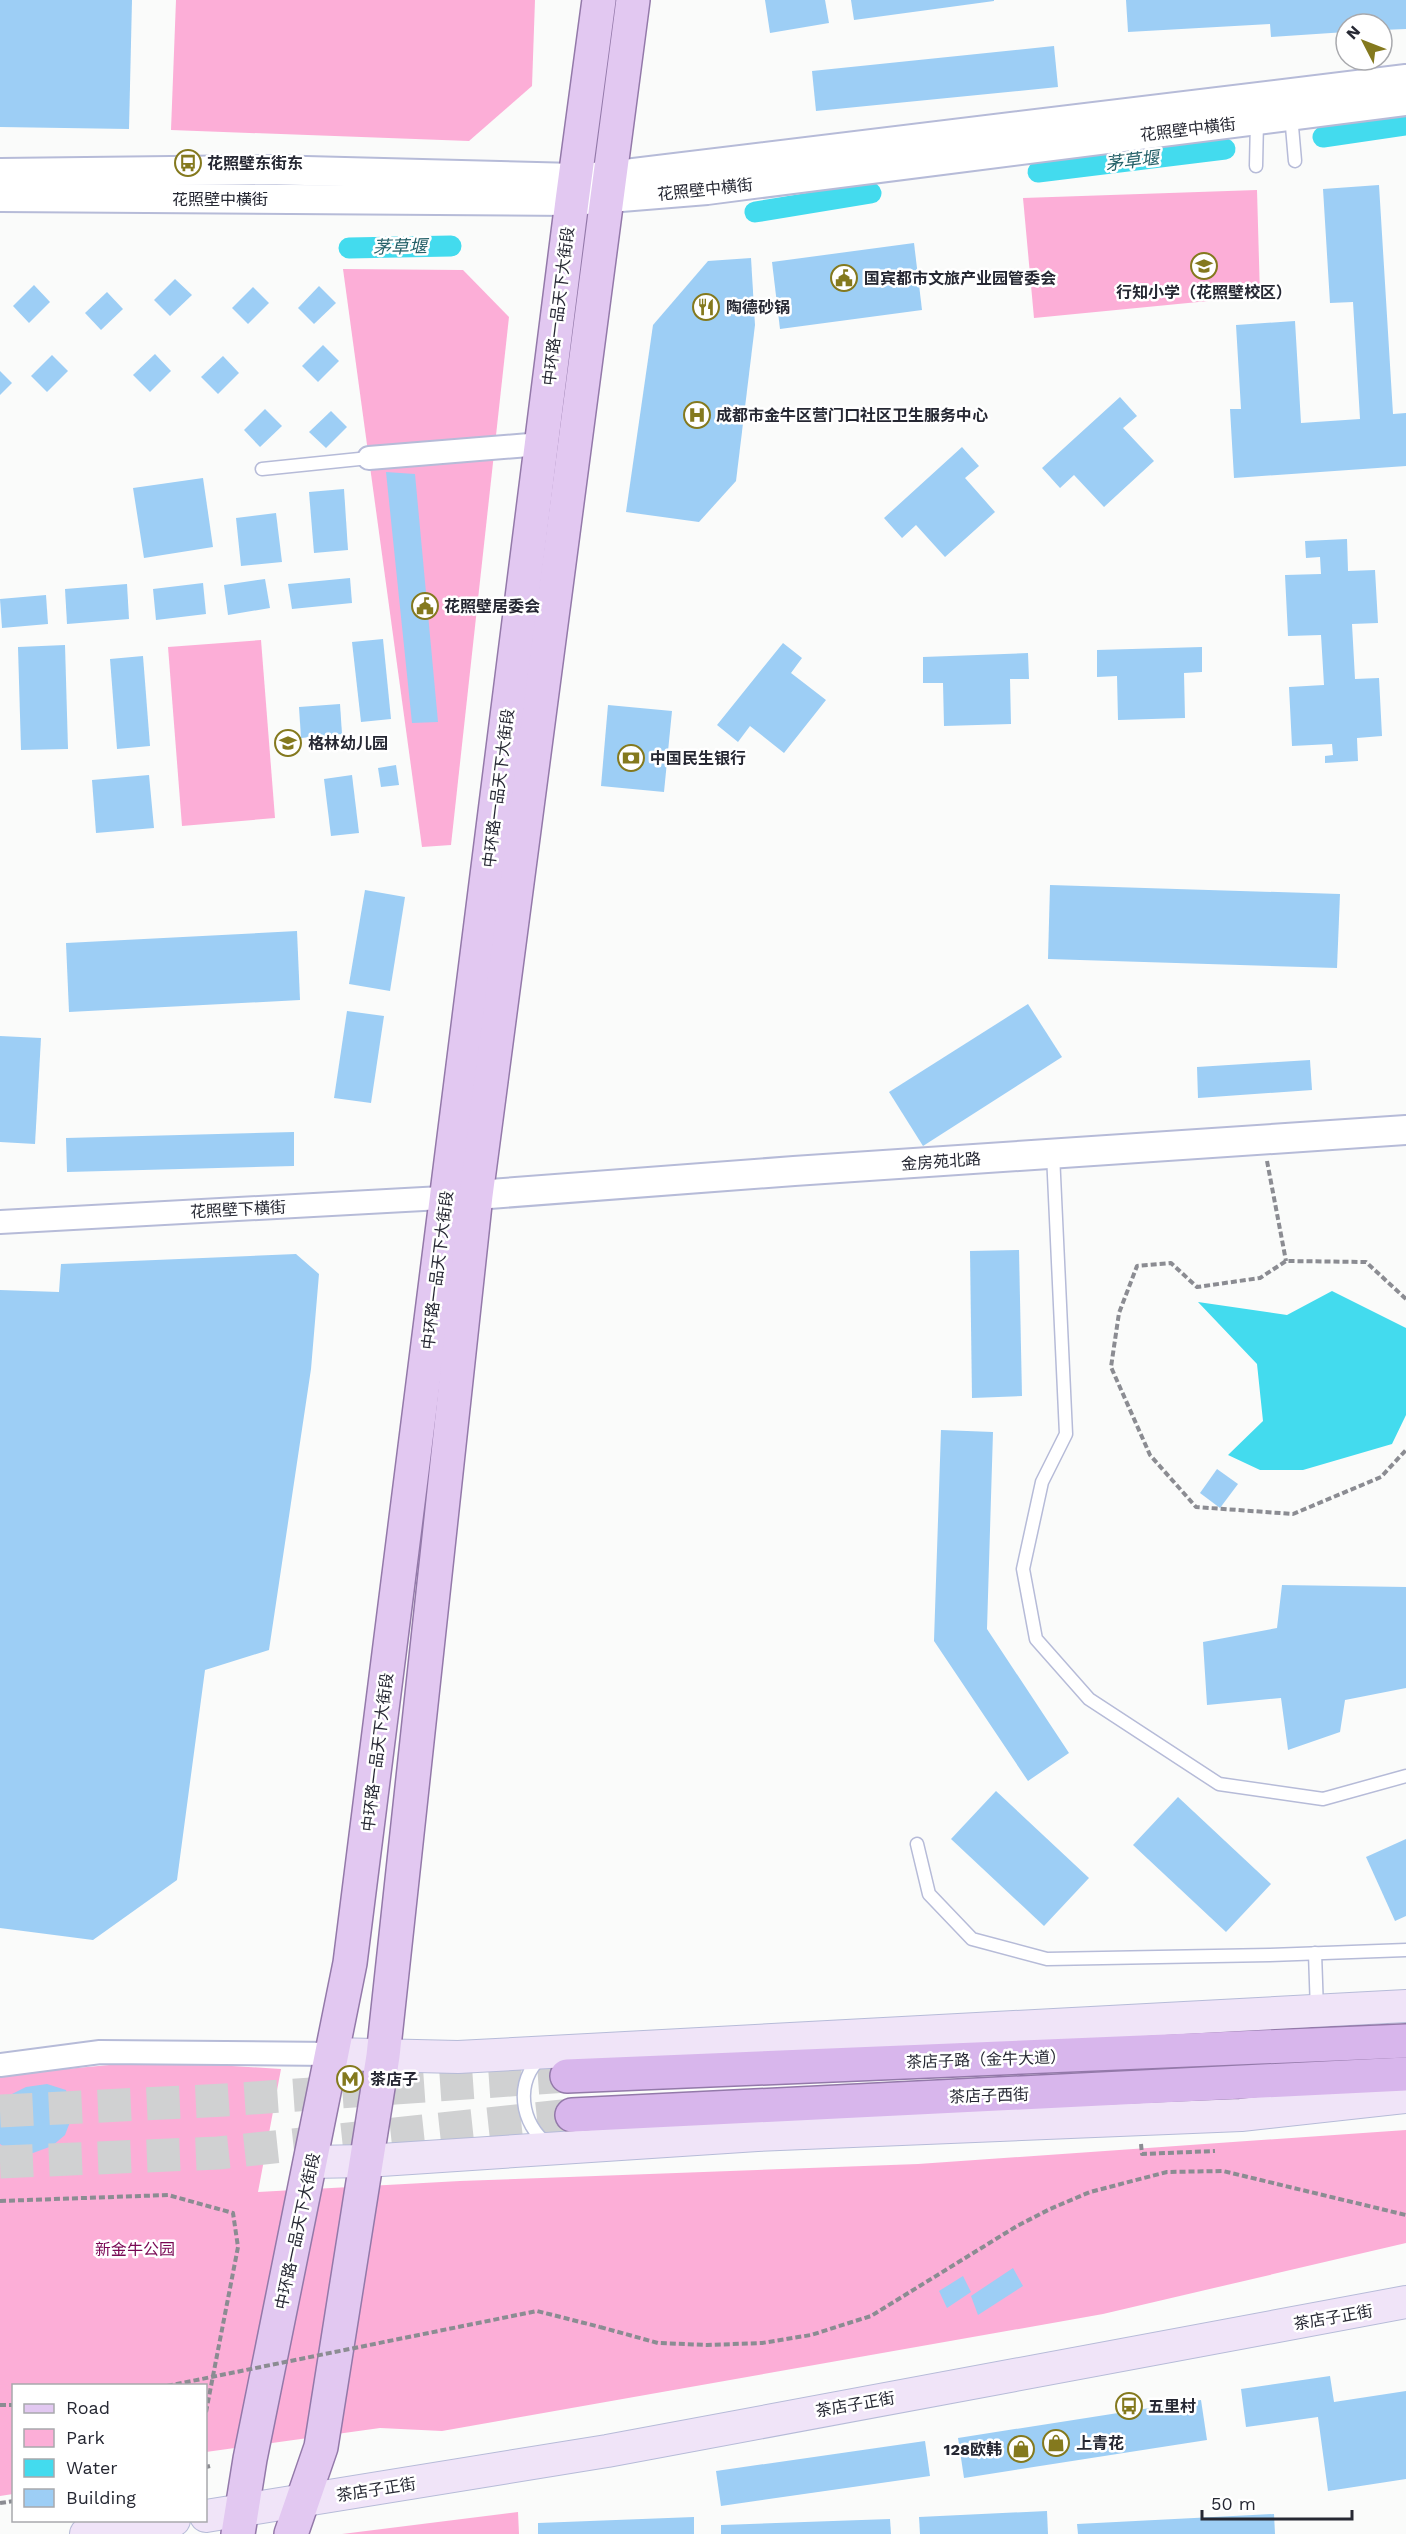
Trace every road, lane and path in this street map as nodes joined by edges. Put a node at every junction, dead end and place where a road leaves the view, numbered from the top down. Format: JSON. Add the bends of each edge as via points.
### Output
{"nodes":[{"id":1,"x":599,"y":0,"type":"edge"},
{"id":2,"x":633,"y":0,"type":"edge"},
{"id":3,"x":1406,"y":79,"type":"edge"},
{"id":4,"x":1406,"y":101,"type":"edge"},
{"id":5,"x":1291,"y":116,"type":"junction"},
{"id":6,"x":1257,"y":120,"type":"junction"},
{"id":7,"x":1295,"y":161,"type":"dead end"},
{"id":8,"x":1256,"y":166,"type":"dead end"},
{"id":9,"x":0,"y":172,"type":"edge"},
{"id":10,"x":608,"y":187,"type":"junction"},
{"id":11,"x":573,"y":190,"type":"junction"},
{"id":12,"x":0,"y":197,"type":"edge"},
{"id":13,"x":541,"y":444,"type":"junction"},
{"id":14,"x":369,"y":458,"type":"joint"},
{"id":15,"x":262,"y":469,"type":"dead end"},
{"id":16,"x":1406,"y":1130,"type":"edge"},
{"id":17,"x":1263,"y":1139,"type":"junction"},
{"id":18,"x":1053,"y":1154,"type":"junction"},
{"id":19,"x":461,"y":1196,"type":"junction"},
{"id":20,"x":0,"y":1222,"type":"edge"},
{"id":21,"x":1286,"y":1261,"type":"junction"},
{"id":22,"x":1406,"y":1299,"type":"edge"},
{"id":23,"x":1406,"y":1450,"type":"edge"},
{"id":24,"x":1406,"y":1776,"type":"edge"},
{"id":25,"x":917,"y":1844,"type":"dead end"},
{"id":26,"x":1406,"y":1950,"type":"edge"},
{"id":27,"x":1315,"y":1953,"type":"junction"},
{"id":28,"x":1406,"y":2006,"type":"edge"},
{"id":29,"x":1317,"y":2012,"type":"junction"},
{"id":30,"x":1406,"y":2032,"type":"edge"},
{"id":31,"x":1406,"y":2042,"type":"edge"},
{"id":32,"x":1331,"y":2045,"type":"junction"},
{"id":33,"x":333,"y":2054,"type":"junction"},
{"id":34,"x":383,"y":2056,"type":"junction"},
{"id":35,"x":557,"y":2064,"type":"junction"},
{"id":36,"x":0,"y":2065,"type":"edge"},
{"id":37,"x":1406,"y":2074,"type":"edge"},
{"id":38,"x":1406,"y":2097,"type":"edge"},
{"id":39,"x":572,"y":2115,"type":"tunnel mouth"},
{"id":40,"x":1141,"y":2141,"type":"dead end"},
{"id":41,"x":555,"y":2149,"type":"junction"},
{"id":42,"x":1215,"y":2151,"type":"dead end"},
{"id":43,"x":366,"y":2161,"type":"junction"},
{"id":44,"x":311,"y":2162,"type":"junction"},
{"id":45,"x":0,"y":2201,"type":"edge"},
{"id":46,"x":1406,"y":2215,"type":"edge"},
{"id":47,"x":1406,"y":2302,"type":"edge"},
{"id":48,"x":172,"y":2384,"type":"edge"},
{"id":49,"x":207,"y":2407,"type":"edge"},
{"id":50,"x":303,"y":2500,"type":"junction"},
{"id":51,"x":207,"y":2516,"type":"edge"},
{"id":52,"x":161,"y":2522,"type":"edge"},
{"id":53,"x":240,"y":2522,"type":"edge"},
{"id":54,"x":86,"y":2534,"type":"edge"},
{"id":55,"x":291,"y":2534,"type":"edge"}],
"edges":[{"from":1,"to":11,"type":"main road","name":"中环路一品天下大街段"},
{"from":2,"to":10,"type":"main road","name":"中环路一品天下大街段"},
{"from":3,"to":10,"type":"street","name":"花照壁中横街"},
{"from":4,"to":5,"type":"street","name":"花照壁中横街"},
{"from":5,"to":6,"type":"street","name":"花照壁中横街"},
{"from":5,"to":7,"type":"lane"},
{"from":6,"to":8,"type":"lane"},
{"from":6,"to":10,"type":"street","name":"花照壁中横街","via":[[707,190]]},
{"from":9,"to":11,"type":"street","name":"花照壁中横街","via":[[267,170]]},
{"from":10,"to":11,"type":"street","name":"花照壁中横街"},
{"from":10,"to":19,"type":"main road","name":"中环路一品天下大街段"},
{"from":11,"to":12,"type":"street","name":"花照壁中横街"},
{"from":11,"to":13,"type":"main road","name":"中环路一品天下大街段"},
{"from":13,"to":14,"type":"street"},
{"from":13,"to":19,"type":"main road","name":"中环路一品天下大街段"},
{"from":14,"to":15,"type":"lane"},
{"from":16,"to":17,"type":"street","name":"金房苑北路"},
{"from":17,"to":18,"type":"street","name":"金房苑北路"},
{"from":17,"to":21,"type":"path"},
{"from":18,"to":19,"type":"street","name":"金房苑北路"},
{"from":18,"to":24,"type":"lane","via":[[1066,1434],[1042,1482],[1023,1569],[1036,1639],[1089,1699],[1219,1784],[1323,1799]]},
{"from":19,"to":20,"type":"street","name":"花照壁下横街"},
{"from":19,"to":33,"type":"main road","name":"中环路一品天下大街段","via":[[350,1963]]},
{"from":19,"to":34,"type":"main road","name":"中环路一品天下大街段"},
{"from":21,"to":22,"type":"path","via":[[1366,1262]]},
{"from":21,"to":23,"type":"path","via":[[1260,1278],[1197,1287],[1171,1263],[1137,1266],[1119,1313],[1111,1367],[1150,1455],[1196,1507],[1293,1514],[1382,1477]]},
{"from":25,"to":27,"type":"lane","via":[[929,1894],[972,1939],[1047,1959]]},
{"from":26,"to":27,"type":"lane"},
{"from":27,"to":29,"type":"lane"},
{"from":28,"to":29,"type":"main road"},
{"from":29,"to":35,"type":"main road"},
{"from":30,"to":32,"type":"main road"},
{"from":31,"to":32,"type":"highway","name":"茶店子路（金牛大道）"},
{"from":32,"to":35,"type":"highway","name":"茶店子路（金牛大道）"},
{"from":33,"to":34,"type":"main road"},
{"from":33,"to":36,"type":"street","via":[[100,2052]]},
{"from":33,"to":44,"type":"main road","name":"中环路一品天下大街段"},
{"from":34,"to":35,"type":"main road"},
{"from":34,"to":43,"type":"main road","name":"中环路一品天下大街段"},
{"from":35,"to":41,"type":"lane","via":[[537,2062],[529,2072],[523,2098],[530,2123]]},
{"from":37,"to":39,"type":"highway","name":"茶店子西街"},
{"from":38,"to":41,"type":"main road","via":[[1241,2115],[757,2135]]},
{"from":40,"to":42,"type":"path","via":[[1142,2154]]},
{"from":41,"to":43,"type":"main road"},
{"from":43,"to":44,"type":"main road"},
{"from":43,"to":50,"type":"main road","name":"中环路一品天下大街段","via":[[321,2447]]},
{"from":44,"to":53,"type":"main road","name":"中环路一品天下大街段"},
{"from":45,"to":49,"type":"path","via":[[168,2195],[233,2213],[238,2247]]},
{"from":46,"to":48,"type":"path","bridge":true,"via":[[1223,2171],[1167,2172],[1090,2192],[1050,2210],[1017,2226],[871,2316],[811,2335],[762,2343],[658,2343],[537,2311]]},
{"from":47,"to":50,"type":"main road","name":"茶店子正街","via":[[607,2451]]},
{"from":50,"to":53,"type":"main road","name":"茶店子正街"},
{"from":50,"to":55,"type":"main road","name":"中环路一品天下大街段"},
{"from":51,"to":53,"type":"main road"},
{"from":52,"to":54,"type":"main road"}]}
